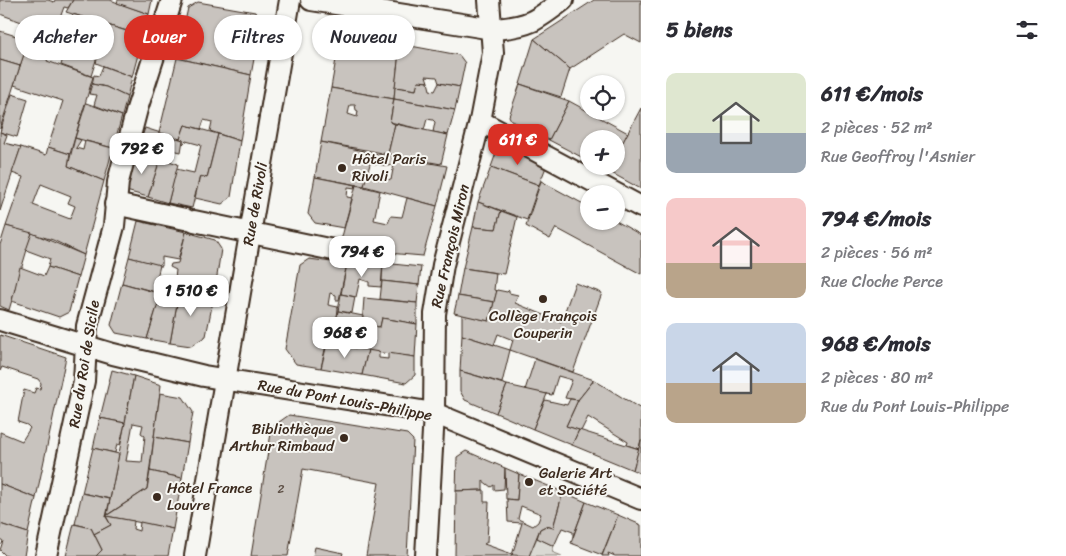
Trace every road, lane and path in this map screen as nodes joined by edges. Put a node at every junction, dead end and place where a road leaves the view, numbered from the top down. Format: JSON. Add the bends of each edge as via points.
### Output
{"nodes":[{"id":1,"x":172,"y":0,"type":"edge"},
{"id":2,"x":290,"y":0,"type":"edge"},
{"id":3,"x":311,"y":0,"type":"edge"},
{"id":4,"x":489,"y":0,"type":"edge"},
{"id":5,"x":563,"y":0,"type":"edge"},
{"id":6,"x":493,"y":29,"type":"junction"},
{"id":7,"x":480,"y":121,"type":"junction"},
{"id":8,"x":115,"y":204,"type":"junction"},
{"id":9,"x":641,"y":207,"type":"edge"},
{"id":10,"x":250,"y":233,"type":"junction"},
{"id":11,"x":338,"y":251,"type":"dead end"},
{"id":12,"x":0,"y":320,"type":"edge"},
{"id":13,"x":88,"y":347,"type":"junction"},
{"id":14,"x":234,"y":381,"type":"junction"},
{"id":15,"x":434,"y":413,"type":"junction"},
{"id":16,"x":641,"y":499,"type":"edge"},
{"id":17,"x":46,"y":556,"type":"edge"},
{"id":18,"x":195,"y":556,"type":"edge"},
{"id":19,"x":426,"y":556,"type":"edge"}],
"edges":[{"from":1,"to":8,"type":"street","name":"Rue du Roi de Sicile","via":[[137,109]]},
{"from":2,"to":10,"type":"street","name":"Rue de Rivoli"},
{"from":3,"to":6,"type":"street"},
{"from":4,"to":6,"type":"street","name":"Rue François Miron"},
{"from":5,"to":6,"type":"street","via":[[520,27]]},
{"from":6,"to":7,"type":"street","name":"Rue François Miron","via":[[494,53]]},
{"from":7,"to":9,"type":"street"},
{"from":7,"to":15,"type":"street","name":"Rue François Miron","via":[[443,264],[435,314]]},
{"from":8,"to":10,"type":"street"},
{"from":8,"to":13,"type":"street","name":"Rue du Roi de Sicile","via":[[114,226],[87,326]]},
{"from":10,"to":11,"type":"street"},
{"from":10,"to":14,"type":"street","name":"Rue de Rivoli"},
{"from":12,"to":13,"type":"street","name":"Rue du Pont Louis-Philippe"},
{"from":13,"to":14,"type":"street","name":"Rue du Pont Louis-Philippe"},
{"from":13,"to":17,"type":"street","name":"Rue du Roi de Sicile","via":[[84,381]]},
{"from":14,"to":15,"type":"street","name":"Rue du Pont Louis-Philippe"},
{"from":14,"to":18,"type":"street","name":"Rue de Rivoli"},
{"from":15,"to":16,"type":"street","name":"Rue du Pont Louis-Philippe"},
{"from":15,"to":19,"type":"street","name":"Rue François Miron"}]}
